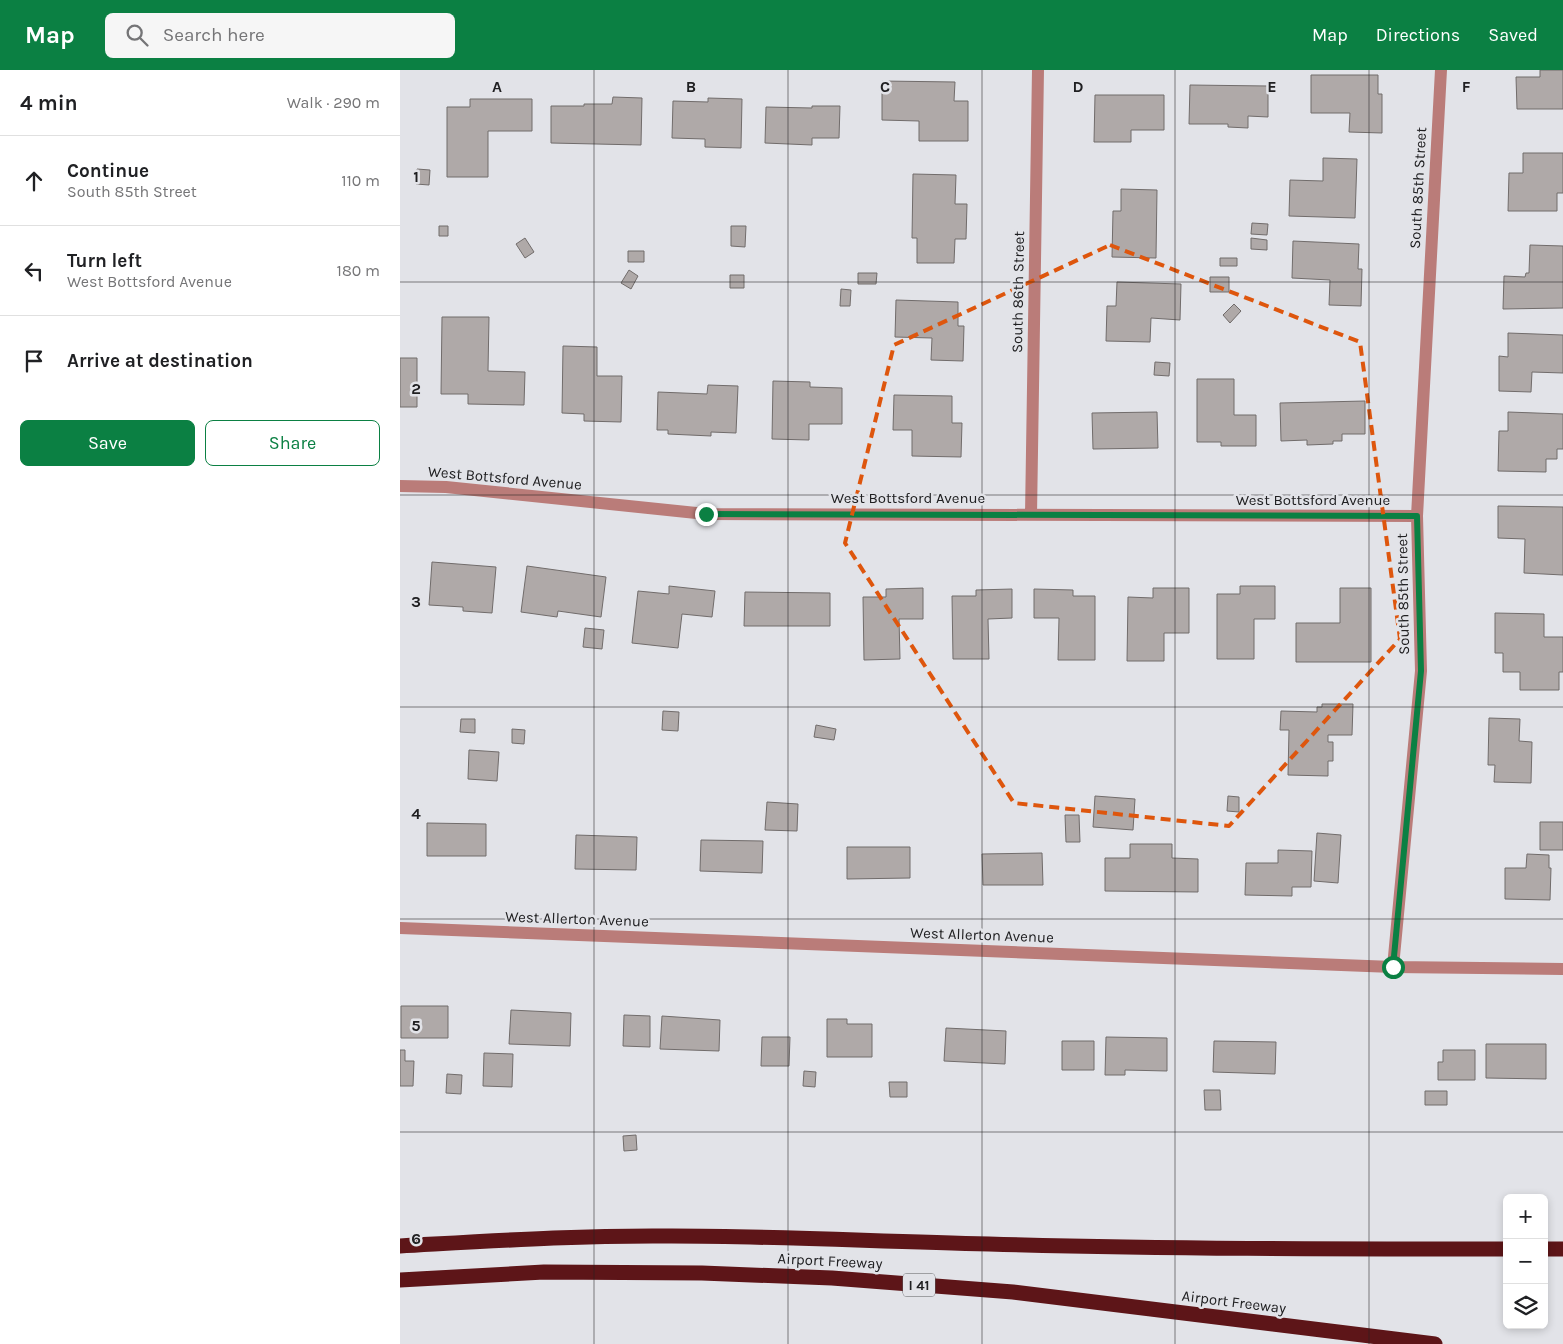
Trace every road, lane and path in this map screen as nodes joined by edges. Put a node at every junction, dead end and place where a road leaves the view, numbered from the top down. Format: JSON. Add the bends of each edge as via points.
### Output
{"nodes":[{"id":1,"x":1038,"y":70,"type":"edge"},
{"id":2,"x":1441,"y":70,"type":"edge"},
{"id":3,"x":400,"y":486,"type":"edge"},
{"id":4,"x":1031,"y":514,"type":"junction"},
{"id":5,"x":1417,"y":516,"type":"junction"},
{"id":6,"x":400,"y":928,"type":"edge"},
{"id":7,"x":1393,"y":967,"type":"junction"},
{"id":8,"x":1563,"y":969,"type":"edge"},
{"id":9,"x":400,"y":1246,"type":"edge"},
{"id":10,"x":1503,"y":1249,"type":"edge"},
{"id":11,"x":1548,"y":1249,"type":"edge"},
{"id":12,"x":1563,"y":1249,"type":"edge"},
{"id":13,"x":400,"y":1280,"type":"edge"},
{"id":14,"x":1435,"y":1344,"type":"edge"}],
"edges":[{"from":1,"to":4,"type":"street","name":"South 86th Street"},
{"from":2,"to":5,"type":"street","name":"South 85th Street"},
{"from":3,"to":4,"type":"street","name":"West Bottsford Avenue","via":[[446,487],[706,514]]},
{"from":4,"to":5,"type":"street","name":"West Bottsford Avenue"},
{"from":5,"to":7,"type":"street","name":"South 85th Street","via":[[1421,671]]},
{"from":6,"to":7,"type":"street","name":"West Allerton Avenue"},
{"from":7,"to":8,"type":"street","name":"West Allerton Avenue"},
{"from":9,"to":10,"type":"highway","via":[[669,1236],[1259,1250]]},
{"from":11,"to":12,"type":"highway"},
{"from":13,"to":14,"type":"highway","name":"Airport Freeway","number":"I 41","via":[[544,1272],[832,1278],[1013,1292]]}]}
